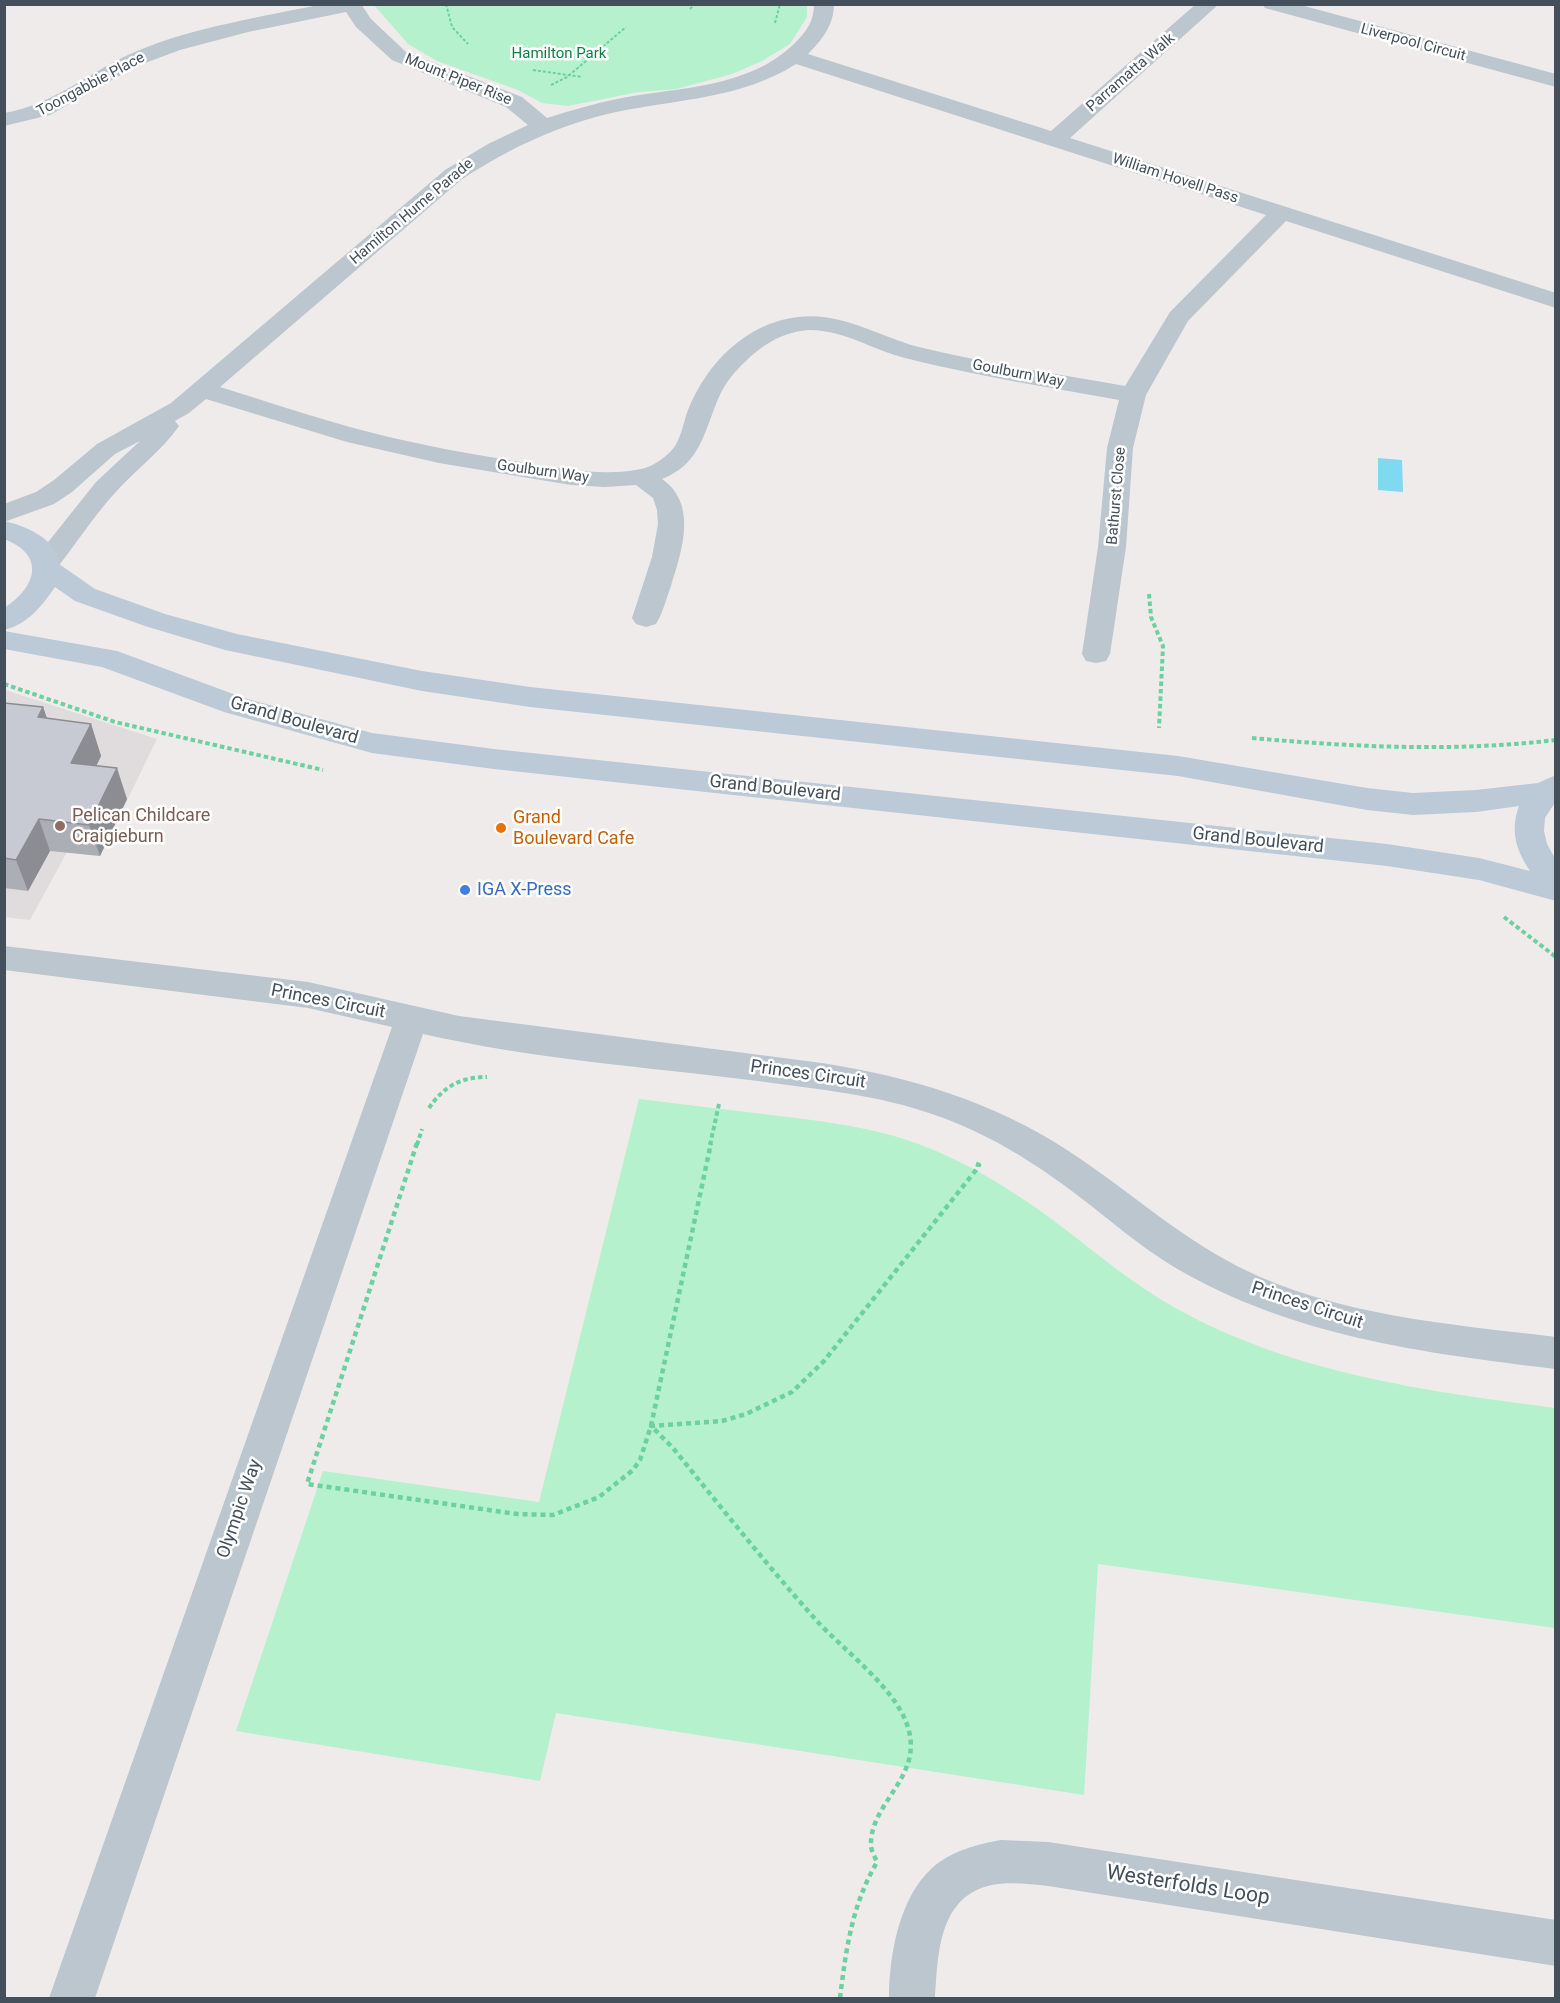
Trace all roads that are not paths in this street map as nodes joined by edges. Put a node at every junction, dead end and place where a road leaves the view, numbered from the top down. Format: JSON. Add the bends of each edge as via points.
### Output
{"nodes":[{"id":1,"x":824,"y":4,"type":"edge"},
{"id":2,"x":1209,"y":4,"type":"edge"},
{"id":3,"x":1272,"y":4,"type":"edge"},
{"id":4,"x":351,"y":5,"type":"edge"},
{"id":5,"x":794,"y":56,"type":"junction"},
{"id":6,"x":1556,"y":81,"type":"edge"},
{"id":7,"x":4,"y":120,"type":"edge"},
{"id":8,"x":543,"y":126,"type":"junction"},
{"id":9,"x":1053,"y":141,"type":"junction"},
{"id":10,"x":1281,"y":213,"type":"junction"},
{"id":11,"x":1556,"y":301,"type":"edge"},
{"id":12,"x":203,"y":390,"type":"junction"},
{"id":13,"x":1133,"y":395,"type":"junction"},
{"id":14,"x":180,"y":408,"type":"junction"},
{"id":15,"x":641,"y":477,"type":"junction"},
{"id":16,"x":4,"y":514,"type":"edge"},
{"id":17,"x":4,"y":529,"type":"edge"},
{"id":18,"x":48,"y":566,"type":"junction"},
{"id":19,"x":646,"y":618,"type":"dead end"},
{"id":20,"x":4,"y":621,"type":"edge"},
{"id":21,"x":4,"y":640,"type":"edge"},
{"id":22,"x":1096,"y":654,"type":"dead end"},
{"id":23,"x":1549,"y":789,"type":"edge"},
{"id":24,"x":1556,"y":880,"type":"edge"},
{"id":25,"x":1556,"y":890,"type":"edge"},
{"id":26,"x":4,"y":958,"type":"edge"},
{"id":27,"x":411,"y":1020,"type":"junction"},
{"id":28,"x":1556,"y":1353,"type":"edge"},
{"id":29,"x":1556,"y":1943,"type":"edge"},
{"id":30,"x":72,"y":1998,"type":"edge"},
{"id":31,"x":912,"y":1998,"type":"edge"}],
"edges":[{"from":1,"to":5,"type":"street","name":"Hamilton Hume Parade","via":[[822,22]]},
{"from":2,"to":9,"type":"street","name":"Parramatta Walk"},
{"from":3,"to":6,"type":"street","name":"Liverpool Circuit"},
{"from":4,"to":7,"type":"street","name":"Toongabbie Place","via":[[196,38],[147,54],[42,112]]},
{"from":4,"to":8,"type":"street","name":"Mount Piper Rise","via":[[363,23],[399,56],[514,102]]},
{"from":5,"to":8,"type":"street","name":"Hamilton Hume Parade","via":[[745,81],[715,90],[628,104]]},
{"from":5,"to":9,"type":"street","name":"William Hovell Pass"},
{"from":8,"to":12,"type":"street","name":"Hamilton Hume Parade","via":[[507,142],[453,175]]},
{"from":9,"to":10,"type":"street","name":"William Hovell Pass"},
{"from":10,"to":11,"type":"street","name":"William Hovell Pass"},
{"from":10,"to":13,"type":"street","name":"Bathurst Close","via":[[1179,318]]},
{"from":12,"to":14,"type":"street","name":"Hamilton Hume Parade"},
{"from":12,"to":15,"type":"street","name":"Goulburn Way","via":[[338,432],[441,457],[558,476]]},
{"from":13,"to":15,"type":"street","name":"Goulburn Way","via":[[910,351],[843,327],[799,324],[775,329],[753,341],[718,378],[702,407],[692,440],[680,457],[664,469]]},
{"from":13,"to":22,"type":"street","name":"Bathurst Close","via":[[1120,448],[1112,547]]},
{"from":14,"to":16,"type":"street","name":"Hamilton Hume Parade","via":[[106,449],[45,498]]},
{"from":14,"to":18,"type":"street","name":"Hamilton Hume Parade","via":[[143,453],[105,488]]},
{"from":15,"to":19,"type":"street","via":[[665,495],[672,510],[672,532]]},
{"from":17,"to":18,"type":"street","via":[[22,534],[39,546]]},
{"from":18,"to":20,"type":"street","via":[[44,585],[34,600]]},
{"from":18,"to":23,"type":"street","via":[[85,595],[155,620],[236,642],[422,681],[508,694],[1167,765],[1367,800],[1443,804]]},
{"from":21,"to":25,"type":"street","name":"Grand Boulevard","via":[[107,658],[234,705],[372,743],[1387,855],[1479,869]]},
{"from":23,"to":24,"type":"street","via":[[1531,810],[1528,831],[1534,853]]},
{"from":26,"to":27,"type":"street","name":"Princes Circuit","via":[[308,995]]},
{"from":27,"to":28,"type":"street","name":"Princes Circuit","via":[[513,1038],[827,1076],[913,1094],[1015,1135],[1186,1255],[1229,1280],[1276,1300],[1379,1328]]},
{"from":27,"to":30,"type":"street","name":"Olympic Way"},
{"from":29,"to":31,"type":"street","name":"Westerfolds Loop","via":[[1017,1860],[973,1867],[939,1893],[926,1914],[917,1944]]}]}
